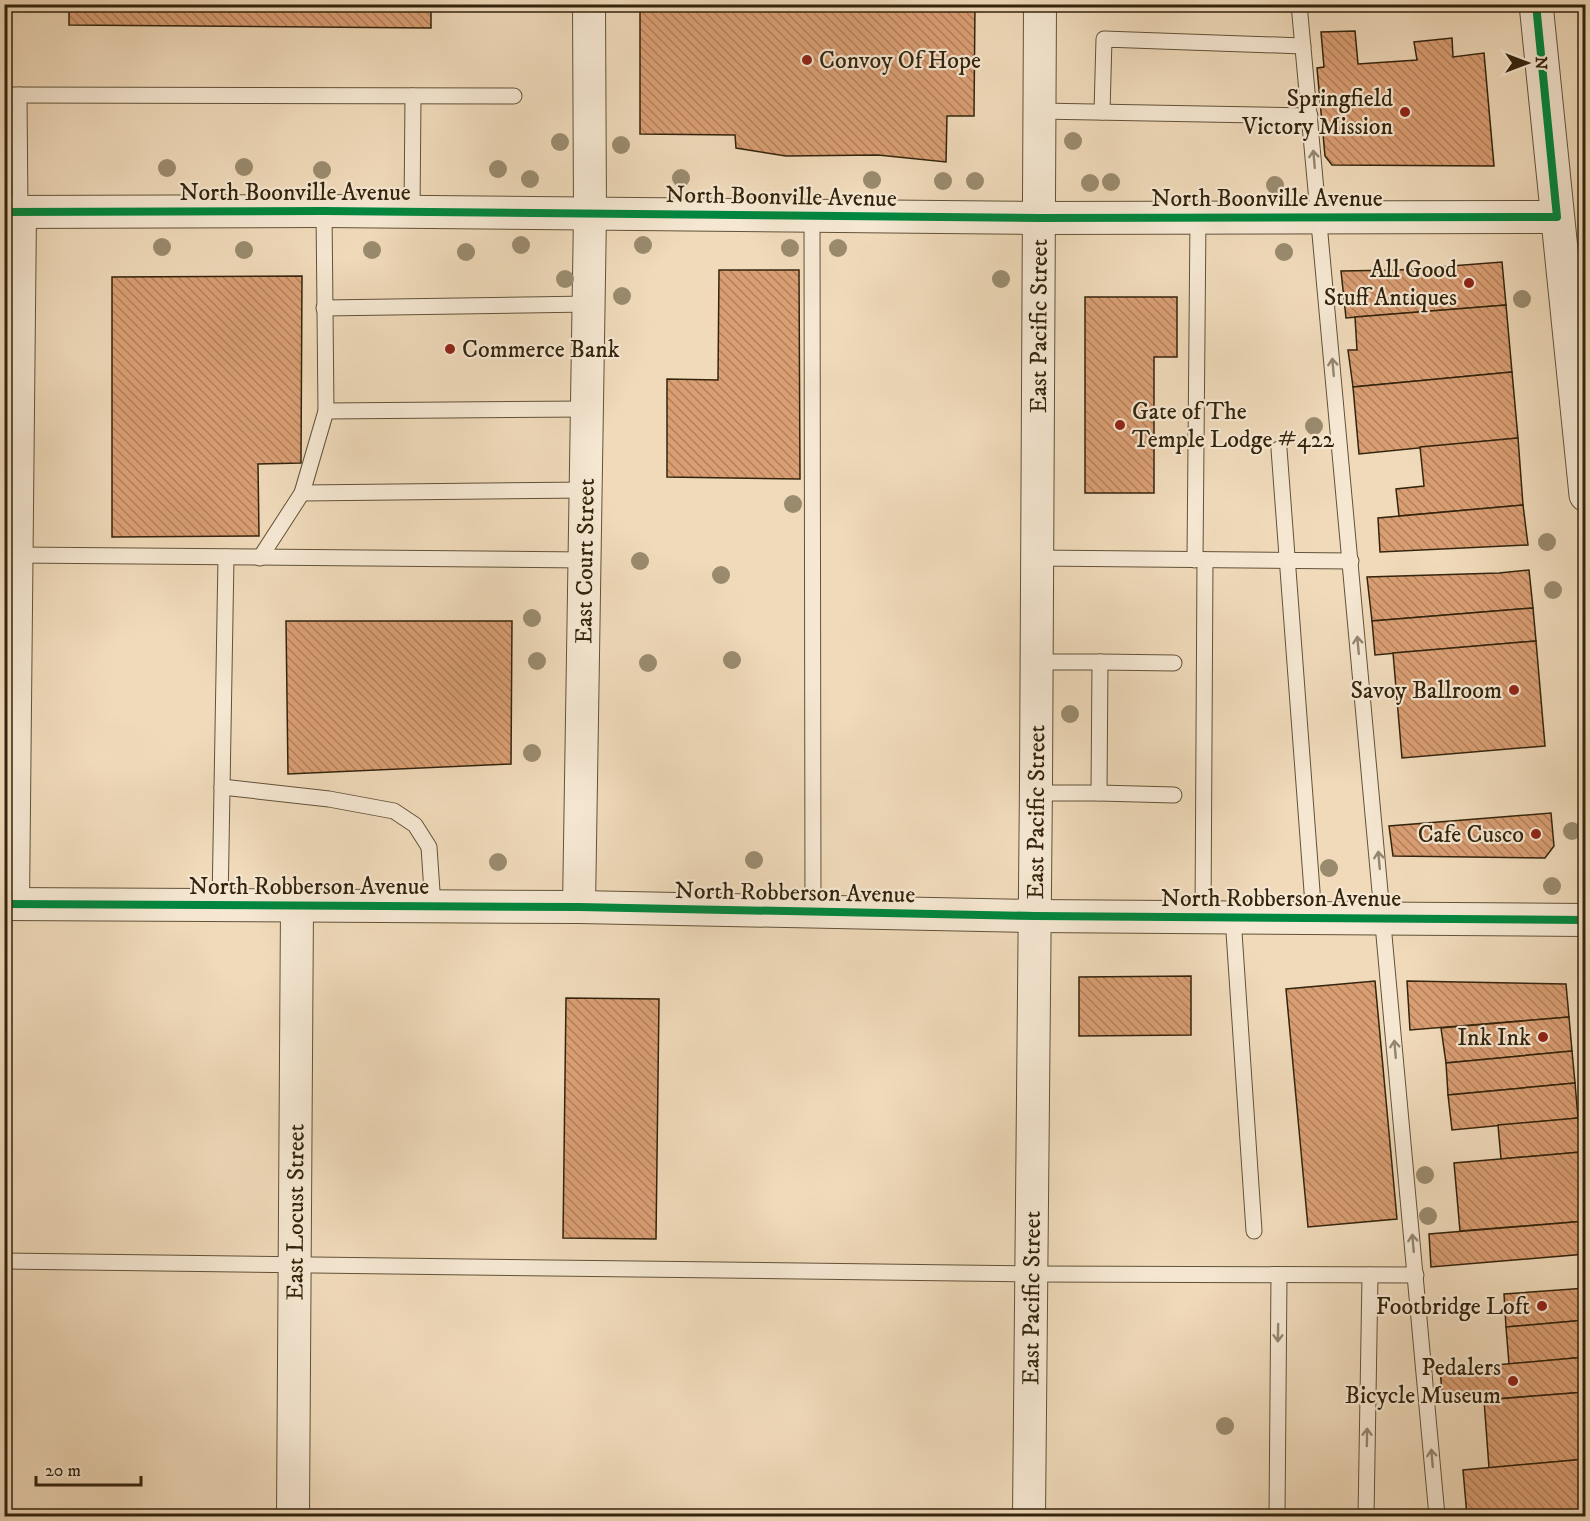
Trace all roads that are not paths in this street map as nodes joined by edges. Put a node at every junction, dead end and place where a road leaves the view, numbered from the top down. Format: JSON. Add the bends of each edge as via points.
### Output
{"nodes":[{"id":1,"x":589,"y":4,"type":"edge"},
{"id":2,"x":1040,"y":4,"type":"edge"},
{"id":3,"x":1299,"y":4,"type":"edge"},
{"id":4,"x":1536,"y":4,"type":"edge"},
{"id":5,"x":1303,"y":46,"type":"junction"},
{"id":6,"x":12,"y":95,"type":"edge"},
{"id":7,"x":413,"y":96,"type":"junction"},
{"id":8,"x":514,"y":96,"type":"dead end"},
{"id":9,"x":1039,"y":111,"type":"junction"},
{"id":10,"x":1102,"y":112,"type":"junction"},
{"id":11,"x":1310,"y":116,"type":"junction"},
{"id":12,"x":12,"y":211,"type":"edge"},
{"id":13,"x":324,"y":211,"type":"junction"},
{"id":14,"x":412,"y":212,"type":"junction"},
{"id":15,"x":591,"y":214,"type":"junction"},
{"id":16,"x":812,"y":215,"type":"junction"},
{"id":17,"x":1198,"y":217,"type":"junction"},
{"id":18,"x":1318,"y":217,"type":"junction"},
{"id":19,"x":1557,"y":217,"type":"junction"},
{"id":20,"x":1039,"y":218,"type":"junction"},
{"id":21,"x":589,"y":304,"type":"junction"},
{"id":22,"x":324,"y":308,"type":"junction"},
{"id":23,"x":588,"y":410,"type":"junction"},
{"id":24,"x":326,"y":411,"type":"junction"},
{"id":25,"x":1279,"y":449,"type":"dead end"},
{"id":26,"x":586,"y":490,"type":"junction"},
{"id":27,"x":302,"y":493,"type":"junction"},
{"id":28,"x":1586,"y":495,"type":"edge"},
{"id":29,"x":17,"y":555,"type":"junction"},
{"id":30,"x":226,"y":557,"type":"junction"},
{"id":31,"x":260,"y":558,"type":"junction"},
{"id":32,"x":1037,"y":558,"type":"junction"},
{"id":33,"x":585,"y":560,"type":"junction"},
{"id":34,"x":1200,"y":560,"type":"junction"},
{"id":35,"x":1288,"y":561,"type":"junction"},
{"id":36,"x":1351,"y":561,"type":"junction"},
{"id":37,"x":10,"y":635,"type":"edge"},
{"id":38,"x":1036,"y":662,"type":"junction"},
{"id":39,"x":1100,"y":662,"type":"junction"},
{"id":40,"x":1174,"y":663,"type":"dead end"},
{"id":41,"x":222,"y":787,"type":"junction"},
{"id":42,"x":1035,"y":793,"type":"junction"},
{"id":43,"x":1099,"y":793,"type":"junction"},
{"id":44,"x":1174,"y":795,"type":"dead end"},
{"id":45,"x":9,"y":904,"type":"edge"},
{"id":46,"x":220,"y":905,"type":"junction"},
{"id":47,"x":297,"y":905,"type":"junction"},
{"id":48,"x":433,"y":906,"type":"junction"},
{"id":49,"x":579,"y":907,"type":"junction"},
{"id":50,"x":813,"y":911,"type":"junction"},
{"id":51,"x":1035,"y":916,"type":"junction"},
{"id":52,"x":1218,"y":917,"type":"junction"},
{"id":53,"x":1314,"y":918,"type":"junction"},
{"id":54,"x":1384,"y":918,"type":"junction"},
{"id":55,"x":1586,"y":920,"type":"edge"},
{"id":56,"x":1254,"y":1231,"type":"dead end"},
{"id":57,"x":4,"y":1261,"type":"edge"},
{"id":58,"x":295,"y":1264,"type":"junction"},
{"id":59,"x":1031,"y":1274,"type":"junction"},
{"id":60,"x":1279,"y":1275,"type":"junction"},
{"id":61,"x":1370,"y":1275,"type":"junction"},
{"id":62,"x":1416,"y":1275,"type":"junction"},
{"id":63,"x":293,"y":1516,"type":"edge"},
{"id":64,"x":1029,"y":1516,"type":"edge"},
{"id":65,"x":1277,"y":1516,"type":"edge"},
{"id":66,"x":1366,"y":1516,"type":"edge"},
{"id":67,"x":1437,"y":1516,"type":"edge"}],
"edges":[{"from":1,"to":15,"type":"street","name":"East Court Street"},
{"from":2,"to":9,"type":"street","name":"East Pacific Street"},
{"from":3,"to":5,"type":"lane"},
{"from":4,"to":19,"type":"street"},
{"from":5,"to":10,"type":"lane","via":[[1104,39]]},
{"from":5,"to":11,"type":"lane"},
{"from":6,"to":7,"type":"lane"},
{"from":6,"to":12,"type":"lane"},
{"from":7,"to":8,"type":"lane"},
{"from":7,"to":14,"type":"lane"},
{"from":9,"to":10,"type":"lane"},
{"from":9,"to":20,"type":"street","name":"East Pacific Street"},
{"from":10,"to":11,"type":"lane"},
{"from":18,"to":11,"type":"lane","one_way":true},
{"from":12,"to":13,"type":"street","name":"North Boonville Avenue"},
{"from":12,"to":29,"type":"street"},
{"from":13,"to":14,"type":"street","name":"North Boonville Avenue"},
{"from":13,"to":22,"type":"lane"},
{"from":14,"to":15,"type":"street","name":"North Boonville Avenue"},
{"from":15,"to":16,"type":"street","name":"North Boonville Avenue"},
{"from":15,"to":21,"type":"street","name":"East Court Street"},
{"from":16,"to":20,"type":"street","name":"North Boonville Avenue"},
{"from":16,"to":50,"type":"lane"},
{"from":17,"to":18,"type":"street","name":"North Boonville Avenue"},
{"from":17,"to":20,"type":"street","name":"North Boonville Avenue"},
{"from":17,"to":34,"type":"lane"},
{"from":18,"to":19,"type":"street","name":"North Boonville Avenue"},
{"from":36,"to":18,"type":"lane","one_way":true},
{"from":19,"to":28,"type":"street"},
{"from":20,"to":32,"type":"street","name":"East Pacific Street"},
{"from":21,"to":22,"type":"lane"},
{"from":21,"to":23,"type":"street","name":"East Court Street"},
{"from":22,"to":24,"type":"lane"},
{"from":23,"to":24,"type":"lane"},
{"from":23,"to":26,"type":"street","name":"East Court Street"},
{"from":24,"to":27,"type":"lane"},
{"from":25,"to":35,"type":"lane"},
{"from":26,"to":27,"type":"lane"},
{"from":26,"to":33,"type":"street","name":"East Court Street"},
{"from":27,"to":31,"type":"lane"},
{"from":29,"to":30,"type":"lane"},
{"from":29,"to":37,"type":"street"},
{"from":30,"to":31,"type":"lane"},
{"from":30,"to":41,"type":"lane"},
{"from":31,"to":33,"type":"lane"},
{"from":32,"to":34,"type":"lane"},
{"from":32,"to":38,"type":"street","name":"East Pacific Street"},
{"from":33,"to":49,"type":"street","name":"East Court Street"},
{"from":34,"to":35,"type":"lane"},
{"from":34,"to":52,"type":"lane"},
{"from":35,"to":36,"type":"lane"},
{"from":35,"to":53,"type":"lane"},
{"from":54,"to":36,"type":"lane","one_way":true},
{"from":37,"to":45,"type":"street"},
{"from":38,"to":39,"type":"lane"},
{"from":38,"to":42,"type":"street","name":"East Pacific Street"},
{"from":39,"to":40,"type":"lane"},
{"from":39,"to":43,"type":"lane"},
{"from":41,"to":46,"type":"lane"},
{"from":41,"to":48,"type":"lane","via":[[394,811],[415,825],[429,847]]},
{"from":42,"to":43,"type":"lane"},
{"from":42,"to":51,"type":"street","name":"East Pacific Street"},
{"from":43,"to":44,"type":"lane"},
{"from":45,"to":46,"type":"street","name":"North Robberson Avenue"},
{"from":46,"to":47,"type":"street","name":"North Robberson Avenue"},
{"from":47,"to":48,"type":"street","name":"North Robberson Avenue"},
{"from":47,"to":58,"type":"street","name":"East Locust Street"},
{"from":48,"to":49,"type":"street","name":"North Robberson Avenue"},
{"from":49,"to":50,"type":"street","name":"North Robberson Avenue"},
{"from":50,"to":51,"type":"street","name":"North Robberson Avenue"},
{"from":51,"to":52,"type":"street","name":"North Robberson Avenue"},
{"from":51,"to":59,"type":"street","name":"East Pacific Street"},
{"from":52,"to":53,"type":"street","name":"North Robberson Avenue"},
{"from":52,"to":56,"type":"lane"},
{"from":53,"to":54,"type":"street","name":"North Robberson Avenue"},
{"from":54,"to":55,"type":"street","name":"North Robberson Avenue"},
{"from":62,"to":54,"type":"lane","one_way":true},
{"from":57,"to":58,"type":"lane"},
{"from":58,"to":59,"type":"lane"},
{"from":58,"to":63,"type":"street","name":"East Locust Street"},
{"from":59,"to":60,"type":"lane"},
{"from":59,"to":64,"type":"street","name":"East Pacific Street"},
{"from":60,"to":61,"type":"lane"},
{"from":60,"to":65,"type":"lane","one_way":true},
{"from":61,"to":62,"type":"lane"},
{"from":66,"to":61,"type":"lane","one_way":true},
{"from":67,"to":62,"type":"lane","one_way":true}]}
